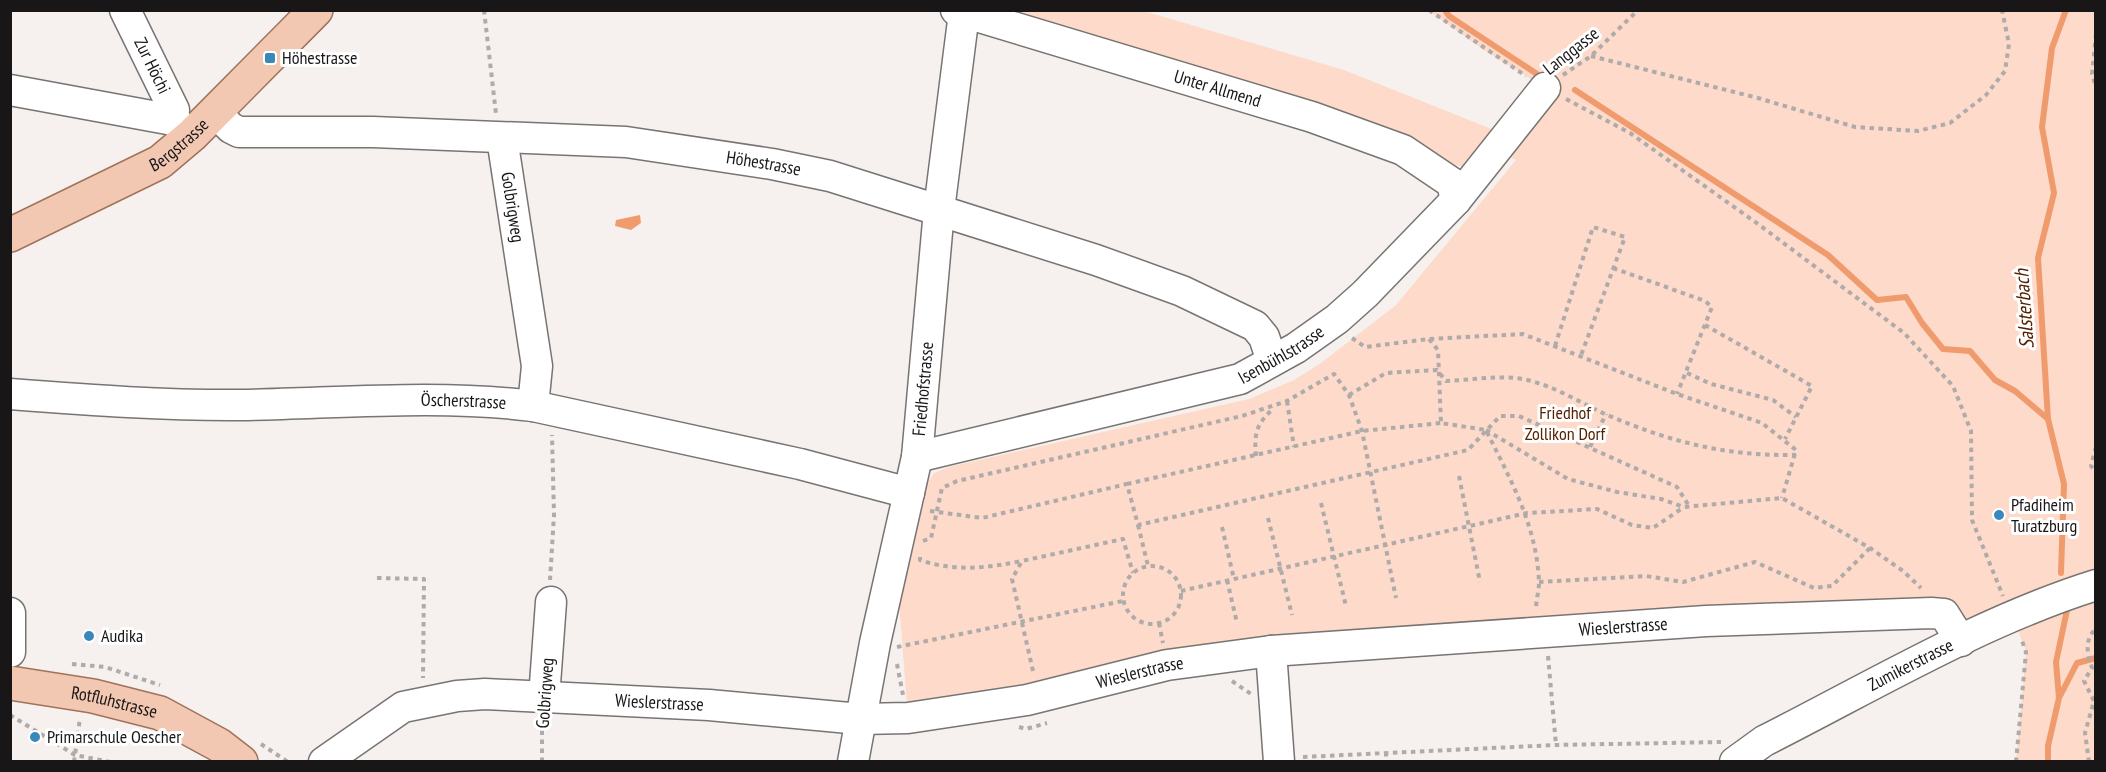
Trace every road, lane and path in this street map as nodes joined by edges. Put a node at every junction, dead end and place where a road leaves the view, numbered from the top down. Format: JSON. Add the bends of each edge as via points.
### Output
{"nodes":[{"id":1,"x":125,"y":10,"type":"edge"},
{"id":2,"x":316,"y":10,"type":"edge"},
{"id":3,"x":484,"y":10,"type":"edge"},
{"id":4,"x":1429,"y":10,"type":"edge"},
{"id":5,"x":1638,"y":10,"type":"edge"},
{"id":6,"x":2002,"y":10,"type":"edge"},
{"id":7,"x":960,"y":12,"type":"edge"},
{"id":8,"x":2096,"y":34,"type":"edge"},
{"id":9,"x":1591,"y":57,"type":"junction"},
{"id":10,"x":2096,"y":87,"type":"edge"},
{"id":11,"x":1545,"y":88,"type":"junction"},
{"id":12,"x":10,"y":90,"type":"edge"},
{"id":13,"x":215,"y":112,"type":"junction"},
{"id":14,"x":182,"y":127,"type":"junction"},
{"id":15,"x":502,"y":138,"type":"junction"},
{"id":16,"x":1456,"y":200,"type":"junction"},
{"id":17,"x":939,"y":210,"type":"junction"},
{"id":18,"x":10,"y":235,"type":"edge"},
{"id":19,"x":1613,"y":268,"type":"junction"},
{"id":20,"x":1337,"y":319,"type":"junction"},
{"id":21,"x":1706,"y":325,"type":"junction"},
{"id":22,"x":1429,"y":339,"type":"junction"},
{"id":23,"x":1555,"y":346,"type":"junction"},
{"id":24,"x":1580,"y":358,"type":"junction"},
{"id":25,"x":1272,"y":361,"type":"junction"},
{"id":26,"x":1437,"y":370,"type":"junction"},
{"id":27,"x":1687,"y":373,"type":"junction"},
{"id":28,"x":10,"y":394,"type":"edge"},
{"id":29,"x":1349,"y":394,"type":"junction"},
{"id":30,"x":1677,"y":394,"type":"junction"},
{"id":31,"x":1287,"y":401,"type":"junction"},
{"id":32,"x":1277,"y":405,"type":"junction"},
{"id":33,"x":533,"y":406,"type":"junction"},
{"id":34,"x":1606,"y":414,"type":"junction"},
{"id":35,"x":1796,"y":417,"type":"junction"},
{"id":36,"x":1441,"y":423,"type":"junction"},
{"id":37,"x":1486,"y":430,"type":"junction"},
{"id":38,"x":1362,"y":431,"type":"junction"},
{"id":39,"x":1785,"y":440,"type":"junction"},
{"id":40,"x":552,"y":444,"type":"dead end"},
{"id":41,"x":1294,"y":447,"type":"junction"},
{"id":42,"x":1590,"y":447,"type":"junction"},
{"id":43,"x":2096,"y":447,"type":"edge"},
{"id":44,"x":1796,"y":455,"type":"junction"},
{"id":45,"x":1256,"y":456,"type":"junction"},
{"id":46,"x":917,"y":457,"type":"junction"},
{"id":47,"x":1369,"y":471,"type":"junction"},
{"id":48,"x":2096,"y":472,"type":"edge"},
{"id":49,"x":1459,"y":476,"type":"dead end"},
{"id":50,"x":1127,"y":484,"type":"junction"},
{"id":51,"x":1782,"y":498,"type":"junction"},
{"id":52,"x":908,"y":499,"type":"junction"},
{"id":53,"x":1321,"y":503,"type":"dead end"},
{"id":54,"x":1687,"y":507,"type":"junction"},
{"id":55,"x":936,"y":513,"type":"junction"},
{"id":56,"x":1527,"y":513,"type":"junction"},
{"id":57,"x":1268,"y":518,"type":"dead end"},
{"id":58,"x":1138,"y":525,"type":"junction"},
{"id":59,"x":1468,"y":526,"type":"junction"},
{"id":60,"x":1222,"y":527,"type":"dead end"},
{"id":61,"x":1384,"y":546,"type":"junction"},
{"id":62,"x":1870,"y":548,"type":"junction"},
{"id":63,"x":1334,"y":557,"type":"junction"},
{"id":64,"x":1022,"y":561,"type":"junction"},
{"id":65,"x":1148,"y":566,"type":"junction"},
{"id":66,"x":1281,"y":569,"type":"junction"},
{"id":67,"x":1133,"y":573,"type":"junction"},
{"id":68,"x":377,"y":578,"type":"dead end"},
{"id":69,"x":1234,"y":579,"type":"junction"},
{"id":70,"x":1227,"y":580,"type":"junction"},
{"id":71,"x":1480,"y":582,"type":"dead end"},
{"id":72,"x":1539,"y":582,"type":"junction"},
{"id":73,"x":2096,"y":585,"type":"edge"},
{"id":74,"x":1181,"y":591,"type":"junction"},
{"id":75,"x":1396,"y":598,"type":"dead end"},
{"id":76,"x":1123,"y":601,"type":"junction"},
{"id":77,"x":551,"y":602,"type":"joint"},
{"id":78,"x":1346,"y":606,"type":"dead end"},
{"id":79,"x":10,"y":613,"type":"edge"},
{"id":80,"x":1944,"y":614,"type":"junction"},
{"id":81,"x":1292,"y":615,"type":"dead end"},
{"id":82,"x":2013,"y":616,"type":"junction"},
{"id":83,"x":1022,"y":623,"type":"junction"},
{"id":84,"x":1237,"y":623,"type":"dead end"},
{"id":85,"x":2096,"y":628,"type":"edge"},
{"id":86,"x":1541,"y":631,"type":"junction"},
{"id":87,"x":1961,"y":641,"type":"junction"},
{"id":88,"x":875,"y":643,"type":"junction"},
{"id":89,"x":1271,"y":651,"type":"junction"},
{"id":90,"x":10,"y":652,"type":"edge"},
{"id":91,"x":1033,"y":671,"type":"dead end"},
{"id":92,"x":1229,"y":679,"type":"dead end"},
{"id":93,"x":10,"y":683,"type":"edge"},
{"id":94,"x":544,"y":698,"type":"junction"},
{"id":95,"x":1258,"y":699,"type":"dead end"},
{"id":96,"x":2095,"y":700,"type":"edge"},
{"id":97,"x":423,"y":703,"type":"junction"},
{"id":98,"x":80,"y":713,"type":"dead end"},
{"id":99,"x":10,"y":714,"type":"edge"},
{"id":100,"x":860,"y":719,"type":"junction"},
{"id":101,"x":1059,"y":720,"type":"dead end"},
{"id":102,"x":1008,"y":724,"type":"dead end"},
{"id":103,"x":1764,"y":741,"type":"junction"},
{"id":104,"x":1556,"y":745,"type":"junction"},
{"id":105,"x":1386,"y":752,"type":"junction"},
{"id":106,"x":75,"y":755,"type":"junction"},
{"id":107,"x":1279,"y":760,"type":"edge"},
{"id":108,"x":74,"y":762,"type":"edge"},
{"id":109,"x":110,"y":762,"type":"edge"},
{"id":110,"x":241,"y":762,"type":"edge"},
{"id":111,"x":324,"y":762,"type":"edge"},
{"id":112,"x":542,"y":762,"type":"edge"},
{"id":113,"x":853,"y":762,"type":"edge"},
{"id":114,"x":1386,"y":762,"type":"edge"},
{"id":115,"x":1734,"y":762,"type":"edge"},
{"id":116,"x":2016,"y":762,"type":"edge"},
{"id":117,"x":2089,"y":762,"type":"edge"}],
"edges":[{"from":1,"to":14,"type":"street","name":"Zur Höchi"},
{"from":2,"to":13,"type":"main road","name":"Bergstrasse"},
{"from":3,"to":15,"type":"path","via":[[488,66]]},
{"from":4,"to":11,"type":"path"},
{"from":5,"to":9,"type":"path","name":"Langgasse"},
{"from":6,"to":9,"type":"path","via":[[2009,44],[2005,71],[1986,95],[1950,123],[1918,131],[1855,127],[1758,98]]},
{"from":7,"to":16,"type":"street","name":"Unter Allmend","via":[[1311,117],[1403,150],[1452,183]]},
{"from":7,"to":17,"type":"street","name":"Friedhofstrasse"},
{"from":8,"to":10,"type":"path","via":[[2092,74]]},
{"from":9,"to":11,"type":"path","name":"Langgasse"},
{"from":11,"to":16,"type":"street","name":"Isenbühlstrasse"},
{"from":11,"to":82,"type":"path","via":[[1630,133],[1758,224],[1904,333],[1953,386],[1971,432],[1972,520]]},
{"from":12,"to":14,"type":"street"},
{"from":13,"to":14,"type":"main road","name":"Bergstrasse"},
{"from":13,"to":15,"type":"street","name":"Höhestrasse","via":[[239,132],[373,132]]},
{"from":14,"to":18,"type":"main road","name":"Bergstrasse","via":[[160,162]]},
{"from":15,"to":17,"type":"street","name":"Höhestrasse","via":[[626,142],[678,148],[830,177]]},
{"from":15,"to":33,"type":"street","name":"Golbrigweg","via":[[537,366]]},
{"from":16,"to":20,"type":"street","name":"Isenbühlstrasse"},
{"from":17,"to":25,"type":"street","name":"Höhestrasse","via":[[1096,260],[1235,314],[1255,326]]},
{"from":17,"to":46,"type":"street","name":"Friedhofstrasse"},
{"from":19,"to":21,"type":"path","via":[[1705,301],[1712,307]]},
{"from":19,"to":23,"type":"path","via":[[1625,237],[1593,227]]},
{"from":19,"to":24,"type":"path"},
{"from":20,"to":22,"type":"path","via":[[1353,340],[1365,347]]},
{"from":20,"to":25,"type":"street","name":"Isenbühlstrasse"},
{"from":21,"to":27,"type":"path"},
{"from":21,"to":35,"type":"path","via":[[1812,386]]},
{"from":22,"to":23,"type":"path","via":[[1524,334]]},
{"from":22,"to":26,"type":"path","via":[[1438,350]]},
{"from":23,"to":24,"type":"path"},
{"from":24,"to":30,"type":"path"},
{"from":25,"to":46,"type":"street","name":"Isenbühlstrasse","via":[[1240,379]]},
{"from":26,"to":29,"type":"path","via":[[1386,373]]},
{"from":26,"to":34,"type":"path","via":[[1446,381],[1516,378],[1545,386]]},
{"from":26,"to":36,"type":"path"},
{"from":27,"to":30,"type":"path"},
{"from":27,"to":35,"type":"path","via":[[1710,384],[1773,400]]},
{"from":28,"to":33,"type":"street","name":"Öscherstrasse","via":[[126,403],[246,405],[451,399]]},
{"from":29,"to":31,"type":"path","via":[[1334,374]]},
{"from":29,"to":38,"type":"path"},
{"from":30,"to":39,"type":"path","via":[[1762,423]]},
{"from":31,"to":32,"type":"path"},
{"from":31,"to":41,"type":"path"},
{"from":32,"to":45,"type":"path","via":[[1260,420],[1254,433]]},
{"from":32,"to":55,"type":"path","via":[[957,481],[942,488]]},
{"from":33,"to":52,"type":"street","name":"Öscherstrasse","via":[[800,464]]},
{"from":34,"to":42,"type":"path"},
{"from":34,"to":44,"type":"path","via":[[1674,441],[1714,451]]},
{"from":35,"to":39,"type":"path"},
{"from":36,"to":37,"type":"path"},
{"from":36,"to":38,"type":"path"},
{"from":37,"to":42,"type":"path","via":[[1500,416],[1519,416]]},
{"from":37,"to":47,"type":"path","via":[[1467,450]]},
{"from":37,"to":54,"type":"path","via":[[1568,479]]},
{"from":37,"to":56,"type":"path"},
{"from":38,"to":41,"type":"path"},
{"from":38,"to":47,"type":"path"},
{"from":39,"to":44,"type":"path"},
{"from":40,"to":77,"type":"path"},
{"from":41,"to":45,"type":"path"},
{"from":42,"to":54,"type":"path","via":[[1677,487]]},
{"from":43,"to":48,"type":"path","via":[[2091,466]]},
{"from":44,"to":51,"type":"path"},
{"from":45,"to":50,"type":"path"},
{"from":46,"to":52,"type":"street","name":"Friedhofstrasse"},
{"from":47,"to":58,"type":"path"},
{"from":47,"to":61,"type":"path"},
{"from":49,"to":59,"type":"path"},
{"from":50,"to":55,"type":"path","via":[[982,518]]},
{"from":50,"to":58,"type":"path"},
{"from":51,"to":54,"type":"path"},
{"from":51,"to":62,"type":"path"},
{"from":52,"to":55,"type":"path"},
{"from":52,"to":88,"type":"street","name":"Friedhofstrasse"},
{"from":53,"to":63,"type":"path"},
{"from":54,"to":56,"type":"path","via":[[1653,528],[1632,525],[1597,509]]},
{"from":55,"to":64,"type":"path","via":[[931,538],[923,542],[920,560],[960,569]]},
{"from":56,"to":59,"type":"path"},
{"from":56,"to":72,"type":"path"},
{"from":57,"to":66,"type":"path"},
{"from":58,"to":65,"type":"path"},
{"from":59,"to":61,"type":"path"},
{"from":59,"to":71,"type":"path"},
{"from":60,"to":69,"type":"path"},
{"from":61,"to":63,"type":"path"},
{"from":61,"to":75,"type":"path"},
{"from":62,"to":72,"type":"path","via":[[1832,586],[1814,588],[1755,562],[1683,582],[1646,576]]},
{"from":62,"to":80,"type":"path","via":[[1903,571]]},
{"from":63,"to":66,"type":"path"},
{"from":63,"to":78,"type":"path"},
{"from":64,"to":67,"type":"path","via":[[1124,539]]},
{"from":64,"to":83,"type":"path","via":[[1012,579]]},
{"from":65,"to":67,"type":"path"},
{"from":65,"to":74,"type":"path","via":[[1160,566],[1169,572]]},
{"from":66,"to":69,"type":"path"},
{"from":66,"to":81,"type":"path"},
{"from":67,"to":76,"type":"path","via":[[1123,589]]},
{"from":68,"to":97,"type":"path","via":[[424,579]]},
{"from":69,"to":70,"type":"path"},
{"from":70,"to":74,"type":"path"},
{"from":70,"to":84,"type":"path"},
{"from":72,"to":86,"type":"path"},
{"from":73,"to":82,"type":"street","name":"Zumikerstrasse"},
{"from":74,"to":76,"type":"path","via":[[1176,610],[1159,623],[1134,618]]},
{"from":76,"to":83,"type":"path"},
{"from":77,"to":94,"type":"street","name":"Golbrigweg"},
{"from":79,"to":90,"type":"street"},
{"from":80,"to":86,"type":"street","name":"Wieslerstrasse","via":[[1706,621]]},
{"from":80,"to":87,"type":"street"},
{"from":82,"to":87,"type":"street","name":"Zumikerstrasse"},
{"from":82,"to":116,"type":"path","via":[[2026,652]]},
{"from":83,"to":88,"type":"path","via":[[903,646]]},
{"from":83,"to":91,"type":"path"},
{"from":85,"to":96,"type":"path","via":[[2088,636],[2092,668],[2084,681]]},
{"from":86,"to":89,"type":"street","name":"Wieslerstrasse"},
{"from":86,"to":104,"type":"path"},
{"from":87,"to":103,"type":"street","name":"Zumikerstrasse"},
{"from":88,"to":100,"type":"street","name":"Friedhofstrasse"},
{"from":89,"to":100,"type":"street","name":"Wieslerstrasse","via":[[1167,665],[1027,700],[908,718]]},
{"from":89,"to":107,"type":"street"},
{"from":92,"to":95,"type":"path"},
{"from":93,"to":110,"type":"main road","name":"Rotfluhstrasse","via":[[93,696],[160,713],[219,745]]},
{"from":94,"to":97,"type":"street","name":"Wieslerstrasse","via":[[484,694]]},
{"from":94,"to":100,"type":"street","name":"Wieslerstrasse","via":[[710,705]]},
{"from":94,"to":112,"type":"path","name":"Golbrigweg"},
{"from":96,"to":117,"type":"path","via":[[2085,733]]},
{"from":97,"to":111,"type":"street","name":"Wieslerstrasse","via":[[403,707]]},
{"from":98,"to":106,"type":"path"},
{"from":99,"to":106,"type":"path"},
{"from":100,"to":113,"type":"street","name":"Friedhofstrasse"},
{"from":101,"to":102,"type":"path","via":[[1026,729]]},
{"from":103,"to":104,"type":"path"},
{"from":103,"to":115,"type":"street","name":"Zumikerstrasse"},
{"from":104,"to":105,"type":"path"},
{"from":105,"to":107,"type":"path"},
{"from":105,"to":114,"type":"path"},
{"from":106,"to":108,"type":"path"},
{"from":106,"to":109,"type":"path"}]}
